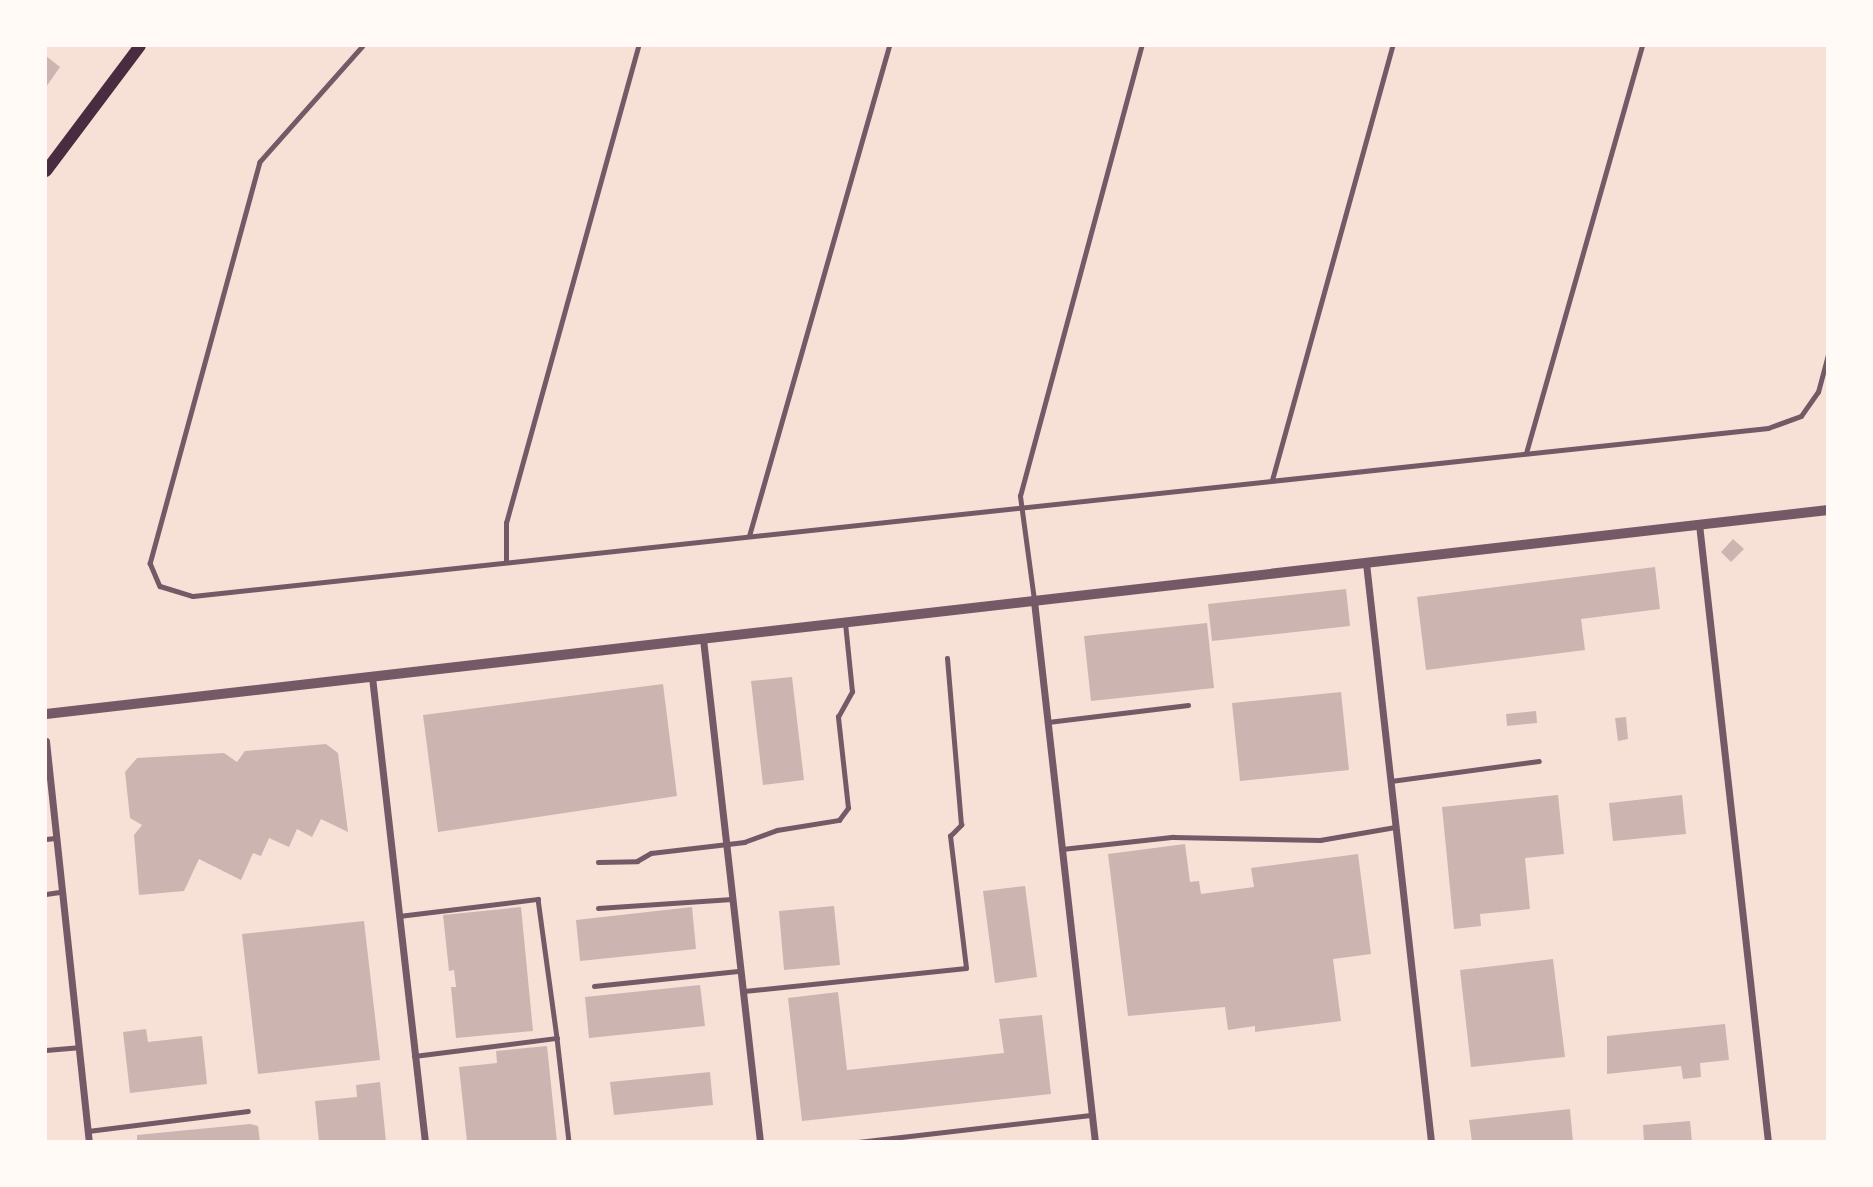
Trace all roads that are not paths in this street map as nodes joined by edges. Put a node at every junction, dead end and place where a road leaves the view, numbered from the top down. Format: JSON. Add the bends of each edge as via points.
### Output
{"nodes":[{"id":1,"x":140,"y":46,"type":"edge"},
{"id":2,"x":363,"y":46,"type":"edge"},
{"id":3,"x":638,"y":46,"type":"edge"},
{"id":4,"x":889,"y":46,"type":"edge"},
{"id":5,"x":1141,"y":46,"type":"edge"},
{"id":6,"x":1392,"y":46,"type":"edge"},
{"id":7,"x":1642,"y":46,"type":"edge"},
{"id":8,"x":46,"y":171,"type":"edge"},
{"id":9,"x":1828,"y":355,"type":"edge"},
{"id":10,"x":1526,"y":453,"type":"junction"},
{"id":11,"x":1272,"y":480,"type":"junction"},
{"id":12,"x":1021,"y":506,"type":"junction"},
{"id":13,"x":1828,"y":510,"type":"edge"},
{"id":14,"x":1699,"y":524,"type":"junction"},
{"id":15,"x":749,"y":536,"type":"junction"},
{"id":16,"x":506,"y":562,"type":"junction"},
{"id":17,"x":1366,"y":563,"type":"junction"},
{"id":18,"x":1034,"y":601,"type":"junction"},
{"id":19,"x":845,"y":622,"type":"junction"},
{"id":20,"x":703,"y":639,"type":"junction"},
{"id":21,"x":947,"y":659,"type":"dead end"},
{"id":22,"x":372,"y":677,"type":"junction"},
{"id":23,"x":1188,"y":705,"type":"dead end"},
{"id":24,"x":46,"y":714,"type":"edge"},
{"id":25,"x":1048,"y":722,"type":"junction"},
{"id":26,"x":46,"y":741,"type":"edge"},
{"id":27,"x":1539,"y":761,"type":"dead end"},
{"id":28,"x":1391,"y":781,"type":"junction"},
{"id":29,"x":1396,"y":827,"type":"junction"},
{"id":30,"x":55,"y":838,"type":"junction"},
{"id":31,"x":46,"y":839,"type":"edge"},
{"id":32,"x":725,"y":844,"type":"junction"},
{"id":33,"x":1062,"y":849,"type":"junction"},
{"id":34,"x":598,"y":862,"type":"dead end"},
{"id":35,"x":61,"y":892,"type":"junction"},
{"id":36,"x":46,"y":894,"type":"edge"},
{"id":37,"x":732,"y":898,"type":"junction"},
{"id":38,"x":598,"y":908,"type":"dead end"},
{"id":39,"x":399,"y":916,"type":"junction"},
{"id":40,"x":740,"y":971,"type":"junction"},
{"id":41,"x":594,"y":986,"type":"dead end"},
{"id":42,"x":743,"y":991,"type":"junction"},
{"id":43,"x":557,"y":1038,"type":"junction"},
{"id":44,"x":78,"y":1046,"type":"junction"},
{"id":45,"x":46,"y":1050,"type":"edge"},
{"id":46,"x":414,"y":1056,"type":"junction"},
{"id":47,"x":248,"y":1111,"type":"dead end"},
{"id":48,"x":1092,"y":1115,"type":"junction"},
{"id":49,"x":88,"y":1131,"type":"junction"},
{"id":50,"x":89,"y":1142,"type":"edge"},
{"id":51,"x":425,"y":1142,"type":"edge"},
{"id":52,"x":569,"y":1142,"type":"edge"},
{"id":53,"x":760,"y":1142,"type":"edge"},
{"id":54,"x":858,"y":1142,"type":"edge"},
{"id":55,"x":1095,"y":1142,"type":"edge"},
{"id":56,"x":1431,"y":1142,"type":"edge"},
{"id":57,"x":1768,"y":1142,"type":"edge"}],
"edges":[{"from":1,"to":8,"type":"main road"},
{"from":2,"to":16,"type":"lane","via":[[260,162],[150,563],[160,586],[193,596]]},
{"from":3,"to":16,"type":"lane","via":[[506,523]]},
{"from":4,"to":15,"type":"lane"},
{"from":5,"to":12,"type":"lane"},
{"from":6,"to":11,"type":"lane"},
{"from":7,"to":10,"type":"lane"},
{"from":9,"to":10,"type":"lane","via":[[1818,392],[1801,416],[1768,428]]},
{"from":10,"to":11,"type":"lane"},
{"from":11,"to":12,"type":"lane"},
{"from":12,"to":15,"type":"lane"},
{"from":12,"to":18,"type":"lane"},
{"from":13,"to":14,"type":"street"},
{"from":14,"to":17,"type":"street"},
{"from":14,"to":57,"type":"street"},
{"from":15,"to":16,"type":"lane"},
{"from":17,"to":18,"type":"street"},
{"from":17,"to":28,"type":"street"},
{"from":18,"to":19,"type":"street"},
{"from":18,"to":25,"type":"street"},
{"from":19,"to":20,"type":"street"},
{"from":19,"to":32,"type":"lane","via":[[852,692],[838,717],[848,808],[839,820]]},
{"from":20,"to":22,"type":"street"},
{"from":20,"to":32,"type":"street"},
{"from":21,"to":42,"type":"lane","via":[[961,825],[950,836],[966,968]]},
{"from":22,"to":24,"type":"street"},
{"from":22,"to":39,"type":"street"},
{"from":23,"to":25,"type":"lane"},
{"from":25,"to":33,"type":"street"},
{"from":26,"to":30,"type":"street"},
{"from":27,"to":28,"type":"lane"},
{"from":28,"to":29,"type":"street"},
{"from":29,"to":33,"type":"lane","via":[[1320,839],[1173,836]]},
{"from":29,"to":56,"type":"street"},
{"from":30,"to":31,"type":"lane"},
{"from":30,"to":35,"type":"street"},
{"from":32,"to":34,"type":"lane","via":[[651,853],[637,861]]},
{"from":32,"to":37,"type":"street"},
{"from":33,"to":48,"type":"street"},
{"from":35,"to":36,"type":"lane"},
{"from":35,"to":44,"type":"street"},
{"from":37,"to":38,"type":"lane"},
{"from":37,"to":40,"type":"street"},
{"from":39,"to":43,"type":"lane","via":[[538,899]]},
{"from":39,"to":46,"type":"street"},
{"from":40,"to":41,"type":"lane"},
{"from":40,"to":42,"type":"street"},
{"from":42,"to":53,"type":"street"},
{"from":43,"to":46,"type":"lane"},
{"from":43,"to":52,"type":"lane"},
{"from":44,"to":45,"type":"lane"},
{"from":44,"to":49,"type":"street"},
{"from":46,"to":51,"type":"street"},
{"from":47,"to":49,"type":"lane"},
{"from":48,"to":54,"type":"lane"},
{"from":48,"to":55,"type":"street"},
{"from":49,"to":50,"type":"street"}]}
